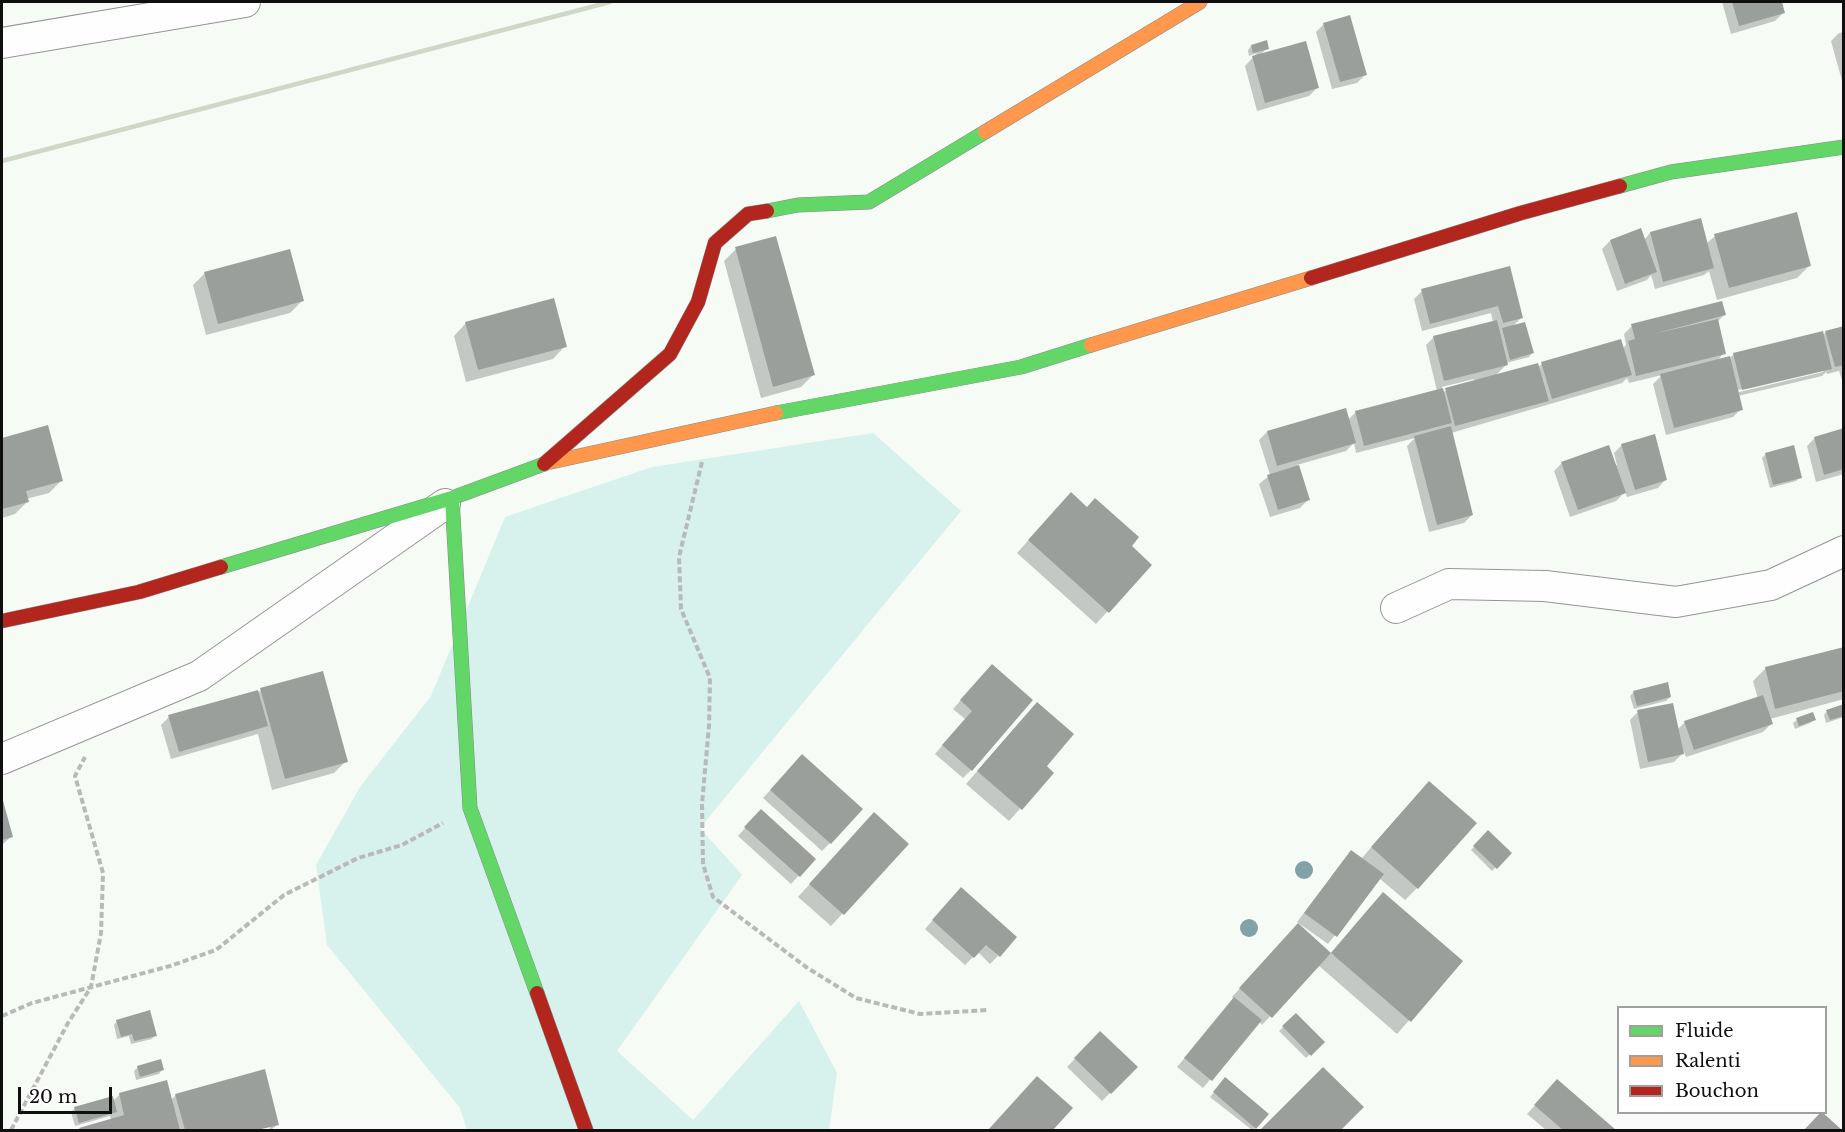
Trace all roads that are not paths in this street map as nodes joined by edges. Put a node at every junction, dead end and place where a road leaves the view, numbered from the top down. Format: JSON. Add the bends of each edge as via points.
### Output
{"nodes":[{"id":1,"x":245,"y":2,"type":"edge"},
{"id":2,"x":1200,"y":2,"type":"edge"},
{"id":3,"x":2,"y":43,"type":"edge"},
{"id":4,"x":1844,"y":147,"type":"edge"},
{"id":5,"x":547,"y":463,"type":"junction"},
{"id":6,"x":452,"y":498,"type":"junction"},
{"id":7,"x":1844,"y":551,"type":"edge"},
{"id":8,"x":1396,"y":608,"type":"dead end"},
{"id":9,"x":2,"y":621,"type":"edge"},
{"id":10,"x":2,"y":759,"type":"edge"},
{"id":11,"x":586,"y":1131,"type":"edge"}],
"edges":[{"from":1,"to":3,"type":"street"},
{"from":2,"to":5,"type":"street","via":[[869,202],[798,206],[748,214],[716,243],[698,302],[670,354]]},
{"from":4,"to":5,"type":"street","via":[[1671,172],[1521,213],[1021,367],[712,426]]},
{"from":5,"to":6,"type":"street"},
{"from":6,"to":9,"type":"street","via":[[139,592]]},
{"from":6,"to":10,"type":"street","via":[[199,676]]},
{"from":6,"to":11,"type":"street","via":[[470,808]]},
{"from":7,"to":8,"type":"street","via":[[1771,585],[1676,602],[1545,586],[1449,584]]}]}
